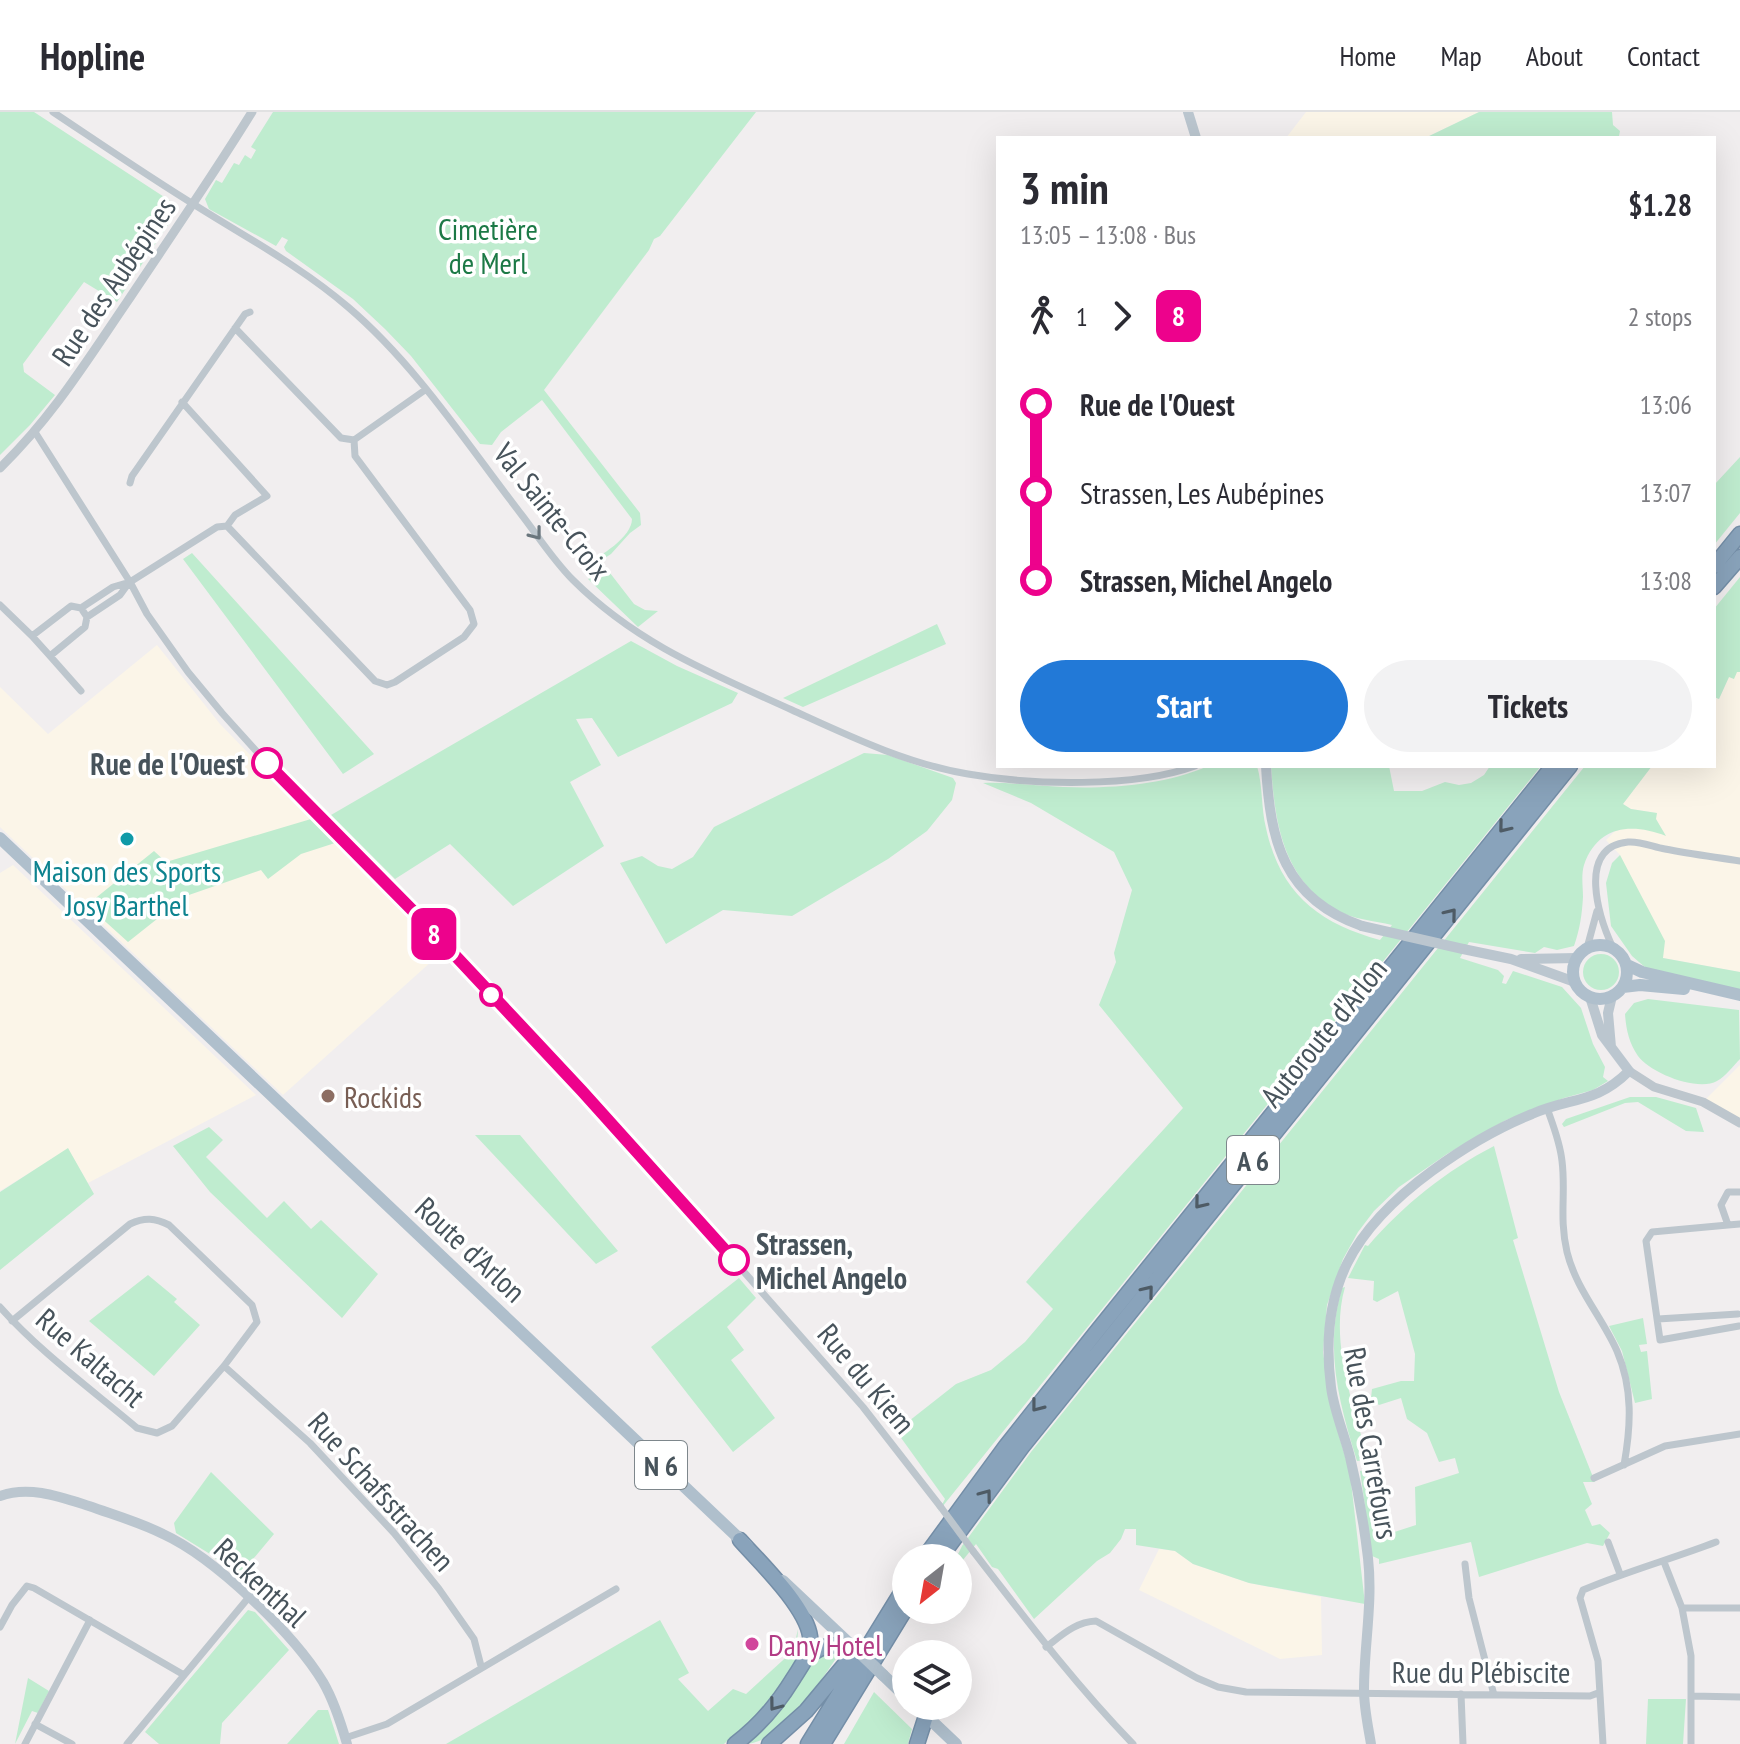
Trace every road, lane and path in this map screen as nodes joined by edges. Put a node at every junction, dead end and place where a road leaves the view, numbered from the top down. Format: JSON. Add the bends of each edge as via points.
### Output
{"nodes":[{"id":1,"x":53,"y":112,"type":"edge"},
{"id":2,"x":252,"y":112,"type":"edge"},
{"id":3,"x":1188,"y":112,"type":"edge"},
{"id":4,"x":1195,"y":136,"type":"edge"},
{"id":5,"x":194,"y":204,"type":"junction"},
{"id":6,"x":250,"y":312,"type":"dead end"},
{"id":7,"x":235,"y":328,"type":"junction"},
{"id":8,"x":425,"y":390,"type":"junction"},
{"id":9,"x":182,"y":402,"type":"junction"},
{"id":10,"x":35,"y":432,"type":"junction"},
{"id":11,"x":354,"y":440,"type":"junction"},
{"id":12,"x":0,"y":468,"type":"edge"},
{"id":13,"x":130,"y":483,"type":"dead end"},
{"id":14,"x":227,"y":526,"type":"junction"},
{"id":15,"x":1740,"y":534,"type":"edge"},
{"id":16,"x":1740,"y":557,"type":"edge"},
{"id":17,"x":1716,"y":564,"type":"edge"},
{"id":18,"x":130,"y":582,"type":"junction"},
{"id":19,"x":1716,"y":585,"type":"edge"},
{"id":20,"x":0,"y":605,"type":"edge"},
{"id":21,"x":81,"y":608,"type":"junction"},
{"id":22,"x":87,"y":617,"type":"junction"},
{"id":23,"x":32,"y":636,"type":"junction"},
{"id":24,"x":50,"y":656,"type":"junction"},
{"id":25,"x":81,"y":691,"type":"dead end"},
{"id":26,"x":1185,"y":768,"type":"edge"},
{"id":27,"x":1266,"y":768,"type":"edge"},
{"id":28,"x":1551,"y":768,"type":"edge"},
{"id":29,"x":1568,"y":768,"type":"edge"},
{"id":30,"x":0,"y":838,"type":"edge"},
{"id":31,"x":1740,"y":861,"type":"edge"},
{"id":32,"x":1597,"y":909,"type":"junction"},
{"id":33,"x":1587,"y":948,"type":"junction"},
{"id":34,"x":1613,"y":948,"type":"junction"},
{"id":35,"x":1577,"y":958,"type":"junction"},
{"id":36,"x":1511,"y":959,"type":"junction"},
{"id":37,"x":1627,"y":965,"type":"junction"},
{"id":38,"x":1575,"y":982,"type":"junction"},
{"id":39,"x":1623,"y":987,"type":"junction"},
{"id":40,"x":1738,"y":994,"type":"edge"},
{"id":41,"x":1612,"y":996,"type":"junction"},
{"id":42,"x":1590,"y":997,"type":"junction"},
{"id":43,"x":1612,"y":1049,"type":"junction"},
{"id":44,"x":1629,"y":1071,"type":"junction"},
{"id":45,"x":1547,"y":1108,"type":"junction"},
{"id":46,"x":1740,"y":1123,"type":"edge"},
{"id":47,"x":1740,"y":1192,"type":"edge"},
{"id":48,"x":1740,"y":1224,"type":"edge"},
{"id":49,"x":1728,"y":1225,"type":"junction"},
{"id":50,"x":0,"y":1307,"type":"edge"},
{"id":51,"x":1739,"y":1314,"type":"edge"},
{"id":52,"x":1689,"y":1317,"type":"junction"},
{"id":53,"x":1658,"y":1318,"type":"junction"},
{"id":54,"x":12,"y":1321,"type":"junction"},
{"id":55,"x":1740,"y":1326,"type":"edge"},
{"id":56,"x":1692,"y":1335,"type":"junction"},
{"id":57,"x":224,"y":1366,"type":"junction"},
{"id":58,"x":1740,"y":1434,"type":"edge"},
{"id":59,"x":1624,"y":1465,"type":"junction"},
{"id":60,"x":1594,"y":1478,"type":"dead end"},
{"id":61,"x":0,"y":1496,"type":"edge"},
{"id":62,"x":740,"y":1540,"type":"junction"},
{"id":63,"x":1608,"y":1542,"type":"dead end"},
{"id":64,"x":1716,"y":1542,"type":"dead end"},
{"id":65,"x":934,"y":1544,"type":"edge"},
{"id":66,"x":950,"y":1544,"type":"edge"},
{"id":67,"x":1664,"y":1562,"type":"junction"},
{"id":68,"x":1465,"y":1564,"type":"dead end"},
{"id":69,"x":1620,"y":1574,"type":"junction"},
{"id":70,"x":616,"y":1589,"type":"dead end"},
{"id":71,"x":249,"y":1597,"type":"junction"},
{"id":72,"x":892,"y":1606,"type":"edge"},
{"id":73,"x":1682,"y":1608,"type":"junction"},
{"id":74,"x":1740,"y":1608,"type":"edge"},
{"id":75,"x":90,"y":1620,"type":"junction"},
{"id":76,"x":882,"y":1621,"type":"junction"},
{"id":77,"x":896,"y":1624,"type":"edge"},
{"id":78,"x":0,"y":1627,"type":"edge"},
{"id":79,"x":847,"y":1644,"type":"junction"},
{"id":80,"x":1046,"y":1647,"type":"junction"},
{"id":81,"x":806,"y":1658,"type":"junction"},
{"id":82,"x":481,"y":1666,"type":"junction"},
{"id":83,"x":184,"y":1675,"type":"junction"},
{"id":84,"x":892,"y":1684,"type":"edge"},
{"id":85,"x":1598,"y":1693,"type":"junction"},
{"id":86,"x":1364,"y":1694,"type":"junction"},
{"id":87,"x":1461,"y":1694,"type":"junction"},
{"id":88,"x":1494,"y":1695,"type":"junction"},
{"id":89,"x":1692,"y":1696,"type":"junction"},
{"id":90,"x":1740,"y":1697,"type":"edge"},
{"id":91,"x":920,"y":1720,"type":"edge"},
{"id":92,"x":931,"y":1720,"type":"edge"},
{"id":93,"x":35,"y":1724,"type":"junction"},
{"id":94,"x":346,"y":1741,"type":"edge"},
{"id":95,"x":25,"y":1744,"type":"edge"},
{"id":96,"x":72,"y":1744,"type":"edge"},
{"id":97,"x":127,"y":1744,"type":"edge"},
{"id":98,"x":735,"y":1744,"type":"edge"},
{"id":99,"x":769,"y":1744,"type":"edge"},
{"id":100,"x":808,"y":1744,"type":"edge"},
{"id":101,"x":823,"y":1744,"type":"edge"},
{"id":102,"x":917,"y":1744,"type":"edge"},
{"id":103,"x":956,"y":1744,"type":"edge"},
{"id":104,"x":1133,"y":1744,"type":"edge"},
{"id":105,"x":1371,"y":1744,"type":"edge"},
{"id":106,"x":1463,"y":1744,"type":"edge"},
{"id":107,"x":1603,"y":1744,"type":"edge"},
{"id":108,"x":1691,"y":1744,"type":"edge"}],
"edges":[{"from":1,"to":5,"type":"street","name":"Val Sainte-Croix"},
{"from":2,"to":5,"type":"street","name":"Rue des Aubépines"},
{"from":3,"to":4,"type":"main road"},
{"from":5,"to":8,"type":"street","name":"Val Sainte-Croix","via":[[347,306]]},
{"from":5,"to":10,"type":"street","name":"Rue des Aubépines","via":[[63,399]]},
{"from":6,"to":7,"type":"street"},
{"from":7,"to":9,"type":"street"},
{"from":7,"to":11,"type":"street","via":[[341,438]]},
{"from":8,"to":11,"type":"street"},
{"from":8,"to":26,"type":"street","name":"Val Sainte-Croix","one_way":true,"via":[[566,572],[618,621],[673,654],[832,728],[968,774],[1057,782],[1130,779]]},
{"from":9,"to":13,"type":"street"},
{"from":9,"to":14,"type":"street","via":[[267,496]]},
{"from":10,"to":12,"type":"street","name":"Rue des Aubépines"},
{"from":10,"to":18,"type":"street"},
{"from":11,"to":14,"type":"street","via":[[355,456],[470,610],[474,624],[464,637],[395,682],[375,681]]},
{"from":14,"to":18,"type":"street","via":[[217,527]]},
{"from":15,"to":17,"type":"highway"},
{"from":16,"to":19,"type":"highway"},
{"from":18,"to":21,"type":"street"},
{"from":18,"to":22,"type":"street"},
{"from":18,"to":80,"type":"street","name":"Rue du Kiem","bridge":true,"via":[[188,672],[267,763],[411,908],[656,1172],[863,1407]]},
{"from":20,"to":23,"type":"street"},
{"from":21,"to":22,"type":"street"},
{"from":21,"to":23,"type":"street","via":[[71,606]]},
{"from":22,"to":24,"type":"street","via":[[85,627]]},
{"from":23,"to":24,"type":"street"},
{"from":24,"to":25,"type":"street"},
{"from":27,"to":36,"type":"main road","bridge":true,"via":[[1272,826],[1287,868],[1307,896],[1362,926]]},
{"from":28,"to":65,"type":"highway","name":"Autoroute d'Arlon","number":"A 6","one_way":true,"via":[[1006,1446]]},
{"from":66,"to":29,"type":"highway","name":"Autoroute d'Arlon","number":"A 6","one_way":true,"via":[[1032,1435]]},
{"from":30,"to":62,"type":"main road","name":"Route d'Arlon","number":"N 6"},
{"from":31,"to":32,"type":"street","via":[[1637,843],[1618,845],[1597,870]]},
{"from":32,"to":33,"type":"street"},
{"from":32,"to":34,"type":"street"},
{"from":33,"to":34,"type":"main road"},
{"from":33,"to":35,"type":"main road"},
{"from":34,"to":37,"type":"main road"},
{"from":35,"to":36,"type":"main road"},
{"from":35,"to":38,"type":"main road"},
{"from":36,"to":38,"type":"main road"},
{"from":37,"to":39,"type":"main road"},
{"from":37,"to":40,"type":"main road"},
{"from":38,"to":42,"type":"main road"},
{"from":39,"to":40,"type":"main road"},
{"from":39,"to":41,"type":"main road"},
{"from":41,"to":42,"type":"main road"},
{"from":41,"to":43,"type":"main road"},
{"from":42,"to":43,"type":"main road"},
{"from":43,"to":44,"type":"main road"},
{"from":44,"to":45,"type":"main road","name":"Rue des Carrefours","via":[[1595,1096]]},
{"from":44,"to":46,"type":"street"},
{"from":45,"to":59,"type":"street","via":[[1563,1161],[1568,1257],[1625,1376],[1630,1411]]},
{"from":45,"to":86,"type":"main road","name":"Rue des Carrefours","via":[[1467,1148],[1403,1193],[1363,1234],[1339,1283],[1328,1354],[1334,1402],[1356,1480],[1370,1580]]},
{"from":47,"to":49,"type":"street","via":[[1728,1192],[1723,1199]]},
{"from":48,"to":49,"type":"street"},
{"from":49,"to":53,"type":"street","via":[[1649,1234]]},
{"from":50,"to":54,"type":"street","name":"Rue Kaltacht"},
{"from":51,"to":52,"type":"street"},
{"from":51,"to":55,"type":"street"},
{"from":52,"to":53,"type":"street"},
{"from":52,"to":56,"type":"street"},
{"from":53,"to":56,"type":"street","via":[[1660,1340]]},
{"from":54,"to":57,"type":"street","name":"Rue Kaltacht","via":[[149,1433],[172,1426]]},
{"from":54,"to":57,"type":"street","via":[[130,1224],[157,1219],[252,1305],[257,1322]]},
{"from":55,"to":56,"type":"street"},
{"from":57,"to":82,"type":"street","name":"Rue Schafsstrachen","via":[[310,1443],[394,1533],[474,1639]]},
{"from":58,"to":59,"type":"street","via":[[1665,1446]]},
{"from":59,"to":60,"type":"street"},
{"from":61,"to":71,"type":"main road","name":"Reckenthal","via":[[49,1494],[153,1529],[192,1550]]},
{"from":62,"to":79,"type":"main road","name":"Route d'Arlon","number":"N 6"},
{"from":62,"to":81,"type":"highway","via":[[806,1619]]},
{"from":63,"to":69,"type":"street"},
{"from":64,"to":67,"type":"street"},
{"from":67,"to":69,"type":"street"},
{"from":67,"to":73,"type":"street"},
{"from":68,"to":88,"type":"street"},
{"from":69,"to":85,"type":"street","via":[[1583,1590],[1580,1598],[1598,1661]]},
{"from":70,"to":82,"type":"street"},
{"from":71,"to":83,"type":"street"},
{"from":71,"to":94,"type":"main road","name":"Reckenthal","via":[[311,1664],[332,1699]]},
{"from":72,"to":76,"type":"highway"},
{"from":73,"to":74,"type":"street"},
{"from":73,"to":89,"type":"street"},
{"from":75,"to":78,"type":"street","via":[[27,1586]]},
{"from":75,"to":83,"type":"street"},
{"from":75,"to":93,"type":"street"},
{"from":76,"to":99,"type":"highway","via":[[806,1711]]},
{"from":76,"to":100,"type":"highway"},
{"from":77,"to":101,"type":"highway"},
{"from":79,"to":81,"type":"highway","via":[[826,1645]]},
{"from":79,"to":84,"type":"main road","name":"Route d'Arlon","number":"N 6","bridge":true},
{"from":80,"to":86,"type":"street","name":"Rue du Plébiscite","via":[[1073,1627],[1096,1621],[1218,1687]]},
{"from":80,"to":104,"type":"street","name":"Rue du Kiem"},
{"from":81,"to":98,"type":"highway","one_way":true,"via":[[767,1716]]},
{"from":82,"to":94,"type":"street","via":[[387,1724]]},
{"from":83,"to":97,"type":"street"},
{"from":85,"to":88,"type":"street","name":"Rue du Plébiscite"},
{"from":85,"to":107,"type":"street"},
{"from":86,"to":87,"type":"street","name":"Rue du Plébiscite"},
{"from":86,"to":105,"type":"main road","name":"Rue des Carrefours"},
{"from":87,"to":88,"type":"street","name":"Rue du Plébiscite"},
{"from":87,"to":106,"type":"street"},
{"from":89,"to":90,"type":"street"},
{"from":89,"to":108,"type":"street"},
{"from":91,"to":102,"type":"highway"},
{"from":92,"to":103,"type":"main road"},
{"from":93,"to":95,"type":"street"},
{"from":93,"to":96,"type":"street"}]}
